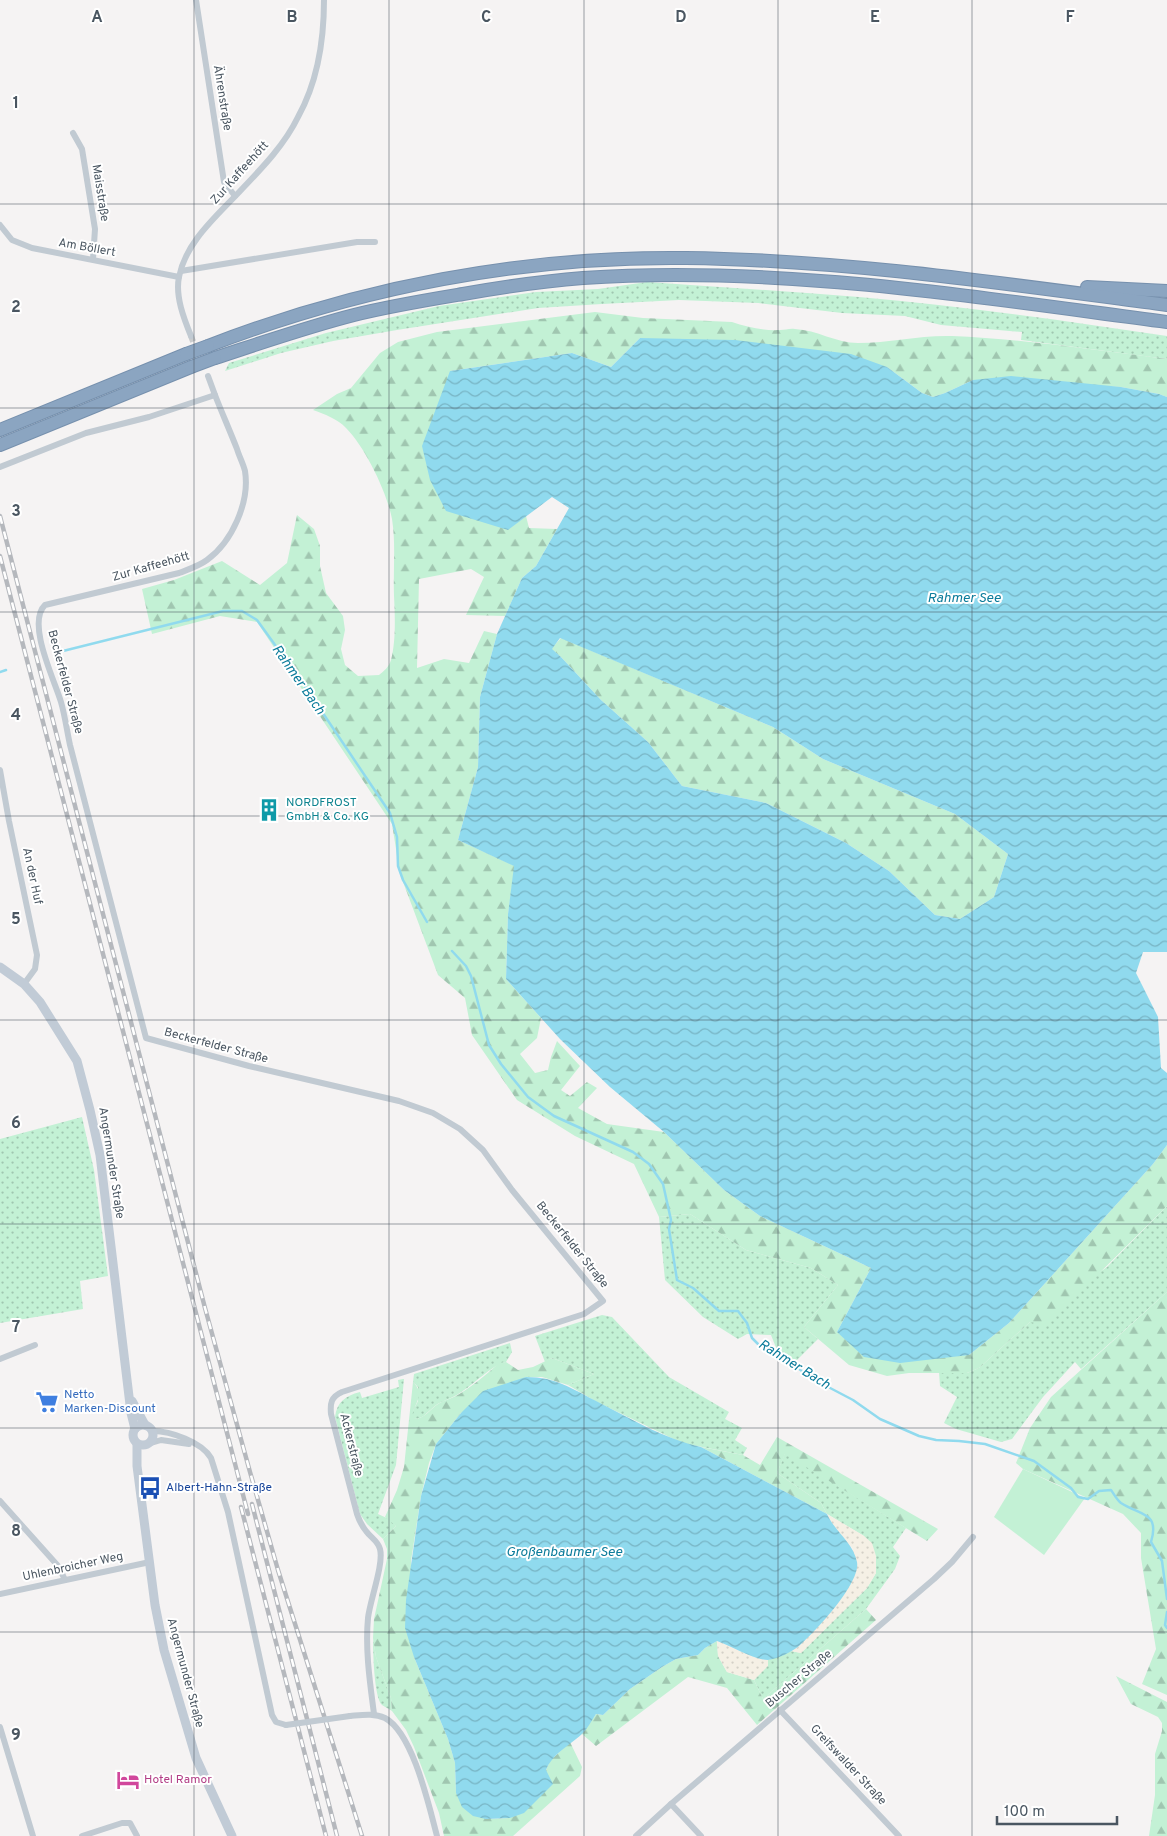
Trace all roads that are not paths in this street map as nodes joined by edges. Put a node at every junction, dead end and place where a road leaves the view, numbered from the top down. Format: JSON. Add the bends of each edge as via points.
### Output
{"nodes":[{"id":1,"x":196,"y":0,"type":"edge"},
{"id":2,"x":324,"y":0,"type":"edge"},
{"id":3,"x":72,"y":133,"type":"dead end"},
{"id":4,"x":235,"y":196,"type":"junction"},
{"id":5,"x":0,"y":225,"type":"edge"},
{"id":6,"x":375,"y":242,"type":"dead end"},
{"id":7,"x":93,"y":260,"type":"junction"},
{"id":8,"x":180,"y":274,"type":"junction"},
{"id":9,"x":1026,"y":287,"type":"junction"},
{"id":10,"x":1167,"y":292,"type":"edge"},
{"id":11,"x":1167,"y":305,"type":"edge"},
{"id":12,"x":1092,"y":312,"type":"junction"},
{"id":13,"x":1167,"y":322,"type":"edge"},
{"id":14,"x":1167,"y":330,"type":"edge"},
{"id":15,"x":190,"y":336,"type":"tunnel mouth"},
{"id":16,"x":208,"y":376,"type":"dead end"},
{"id":17,"x":215,"y":395,"type":"junction"},
{"id":18,"x":0,"y":430,"type":"edge"},
{"id":19,"x":0,"y":445,"type":"edge"},
{"id":20,"x":0,"y":467,"type":"edge"},
{"id":21,"x":41,"y":609,"type":"joint"},
{"id":22,"x":0,"y":770,"type":"edge"},
{"id":23,"x":0,"y":967,"type":"edge"},
{"id":24,"x":24,"y":984,"type":"junction"},
{"id":25,"x":603,"y":1301,"type":"joint"},
{"id":26,"x":35,"y":1345,"type":"dead end"},
{"id":27,"x":0,"y":1359,"type":"edge"},
{"id":28,"x":129,"y":1393,"type":"junction"},
{"id":29,"x":145,"y":1425,"type":"junction"},
{"id":30,"x":135,"y":1429,"type":"junction"},
{"id":31,"x":153,"y":1431,"type":"junction"},
{"id":32,"x":144,"y":1444,"type":"junction"},
{"id":33,"x":198,"y":1445,"type":"junction"},
{"id":34,"x":0,"y":1501,"type":"edge"},
{"id":35,"x":973,"y":1537,"type":"dead end"},
{"id":36,"x":150,"y":1562,"type":"junction"},
{"id":37,"x":65,"y":1580,"type":"junction"},
{"id":38,"x":0,"y":1594,"type":"edge"},
{"id":39,"x":780,"y":1710,"type":"junction"},
{"id":40,"x":374,"y":1714,"type":"junction"},
{"id":41,"x":0,"y":1727,"type":"edge"},
{"id":42,"x":671,"y":1804,"type":"junction"},
{"id":43,"x":33,"y":1836,"type":"edge"},
{"id":44,"x":82,"y":1836,"type":"edge"},
{"id":45,"x":136,"y":1836,"type":"edge"},
{"id":46,"x":232,"y":1836,"type":"edge"},
{"id":47,"x":437,"y":1836,"type":"edge"},
{"id":48,"x":636,"y":1836,"type":"edge"},
{"id":49,"x":701,"y":1836,"type":"edge"},
{"id":50,"x":899,"y":1836,"type":"edge"}],
"edges":[{"from":1,"to":4,"type":"street","name":"Ährenstraße","via":[[224,182]]},
{"from":2,"to":4,"type":"street","name":"Zur Kaffeehött","via":[[320,59],[298,118],[271,158]]},
{"from":3,"to":7,"type":"street","name":"Maisstraße","via":[[82,149],[95,229]]},
{"from":4,"to":8,"type":"street","name":"Zur Kaffeehött","via":[[196,238]]},
{"from":5,"to":7,"type":"street","name":"Am Böllert","via":[[12,240],[32,248]]},
{"from":6,"to":8,"type":"street","via":[[357,242]]},
{"from":7,"to":8,"type":"street","name":"Am Böllert"},
{"from":8,"to":15,"type":"street","name":"Zur Kaffeehött","via":[[178,287]]},
{"from":9,"to":10,"type":"highway"},
{"from":9,"to":11,"type":"highway"},
{"from":9,"to":18,"type":"highway","bridge":true,"via":[[831,264],[685,258],[602,260],[518,268],[409,286],[291,316],[186,354]]},
{"from":12,"to":13,"type":"highway"},
{"from":12,"to":14,"type":"highway"},
{"from":12,"to":19,"type":"highway","bridge":true,"via":[[789,279],[641,276],[520,285],[356,314],[295,332],[191,367]]},
{"from":16,"to":17,"type":"street","name":"Zur Kaffeehött"},
{"from":17,"to":20,"type":"street","via":[[86,433]]},
{"from":17,"to":21,"type":"street","name":"Zur Kaffeehött","via":[[245,471],[240,509],[235,526],[224,544],[208,560],[179,573]]},
{"from":21,"to":25,"type":"street","name":"Beckerfelder Straße","via":[[38,617],[42,646],[61,701],[146,1038],[433,1112],[460,1129],[483,1150]]},
{"from":22,"to":24,"type":"street","name":"An der Huf","via":[[37,955],[35,969]]},
{"from":23,"to":24,"type":"main road","name":"Angermunder Straße"},
{"from":24,"to":28,"type":"main road","name":"Angermunder Straße","via":[[44,1008],[77,1061],[90,1110],[100,1155]]},
{"from":25,"to":40,"type":"street","name":"Ackerstraße","via":[[584,1314],[342,1392],[331,1401],[331,1414],[357,1514],[361,1525],[380,1550],[367,1636]]},
{"from":26,"to":27,"type":"street"},
{"from":28,"to":29,"type":"main road","name":"Angermunder Straße"},
{"from":28,"to":30,"type":"main road","name":"Angermunder Straße"},
{"from":29,"to":30,"type":"main road"},
{"from":29,"to":31,"type":"main road","name":"Angermunder Straße"},
{"from":30,"to":32,"type":"main road","name":"Angermunder Straße","via":[[133,1437]]},
{"from":31,"to":32,"type":"main road","name":"Angermunder Straße","via":[[154,1438]]},
{"from":31,"to":33,"type":"street","via":[[164,1431]]},
{"from":32,"to":33,"type":"street","via":[[161,1440]]},
{"from":32,"to":36,"type":"main road","name":"Angermunder Straße","via":[[139,1478]]},
{"from":33,"to":40,"type":"street","bridge":true,"via":[[211,1458],[228,1512],[276,1722],[286,1725]]},
{"from":34,"to":37,"type":"street","via":[[59,1567]]},
{"from":35,"to":39,"type":"street","name":"Buscher Straße","via":[[934,1579]]},
{"from":36,"to":37,"type":"street","name":"Uhlenbroicher Weg"},
{"from":36,"to":46,"type":"main road","name":"Angermunder Straße","via":[[159,1632],[181,1711],[196,1758]]},
{"from":37,"to":38,"type":"street","name":"Uhlenbroicher Weg"},
{"from":39,"to":42,"type":"street","name":"Buscher Straße"},
{"from":39,"to":50,"type":"street","name":"Greifswalder Straße"},
{"from":40,"to":47,"type":"street","via":[[391,1722],[406,1743],[425,1788]]},
{"from":41,"to":43,"type":"street"},
{"from":42,"to":48,"type":"street","name":"Buscher Straße"},
{"from":42,"to":49,"type":"street"},
{"from":44,"to":45,"type":"street","via":[[130,1822]]}]}
